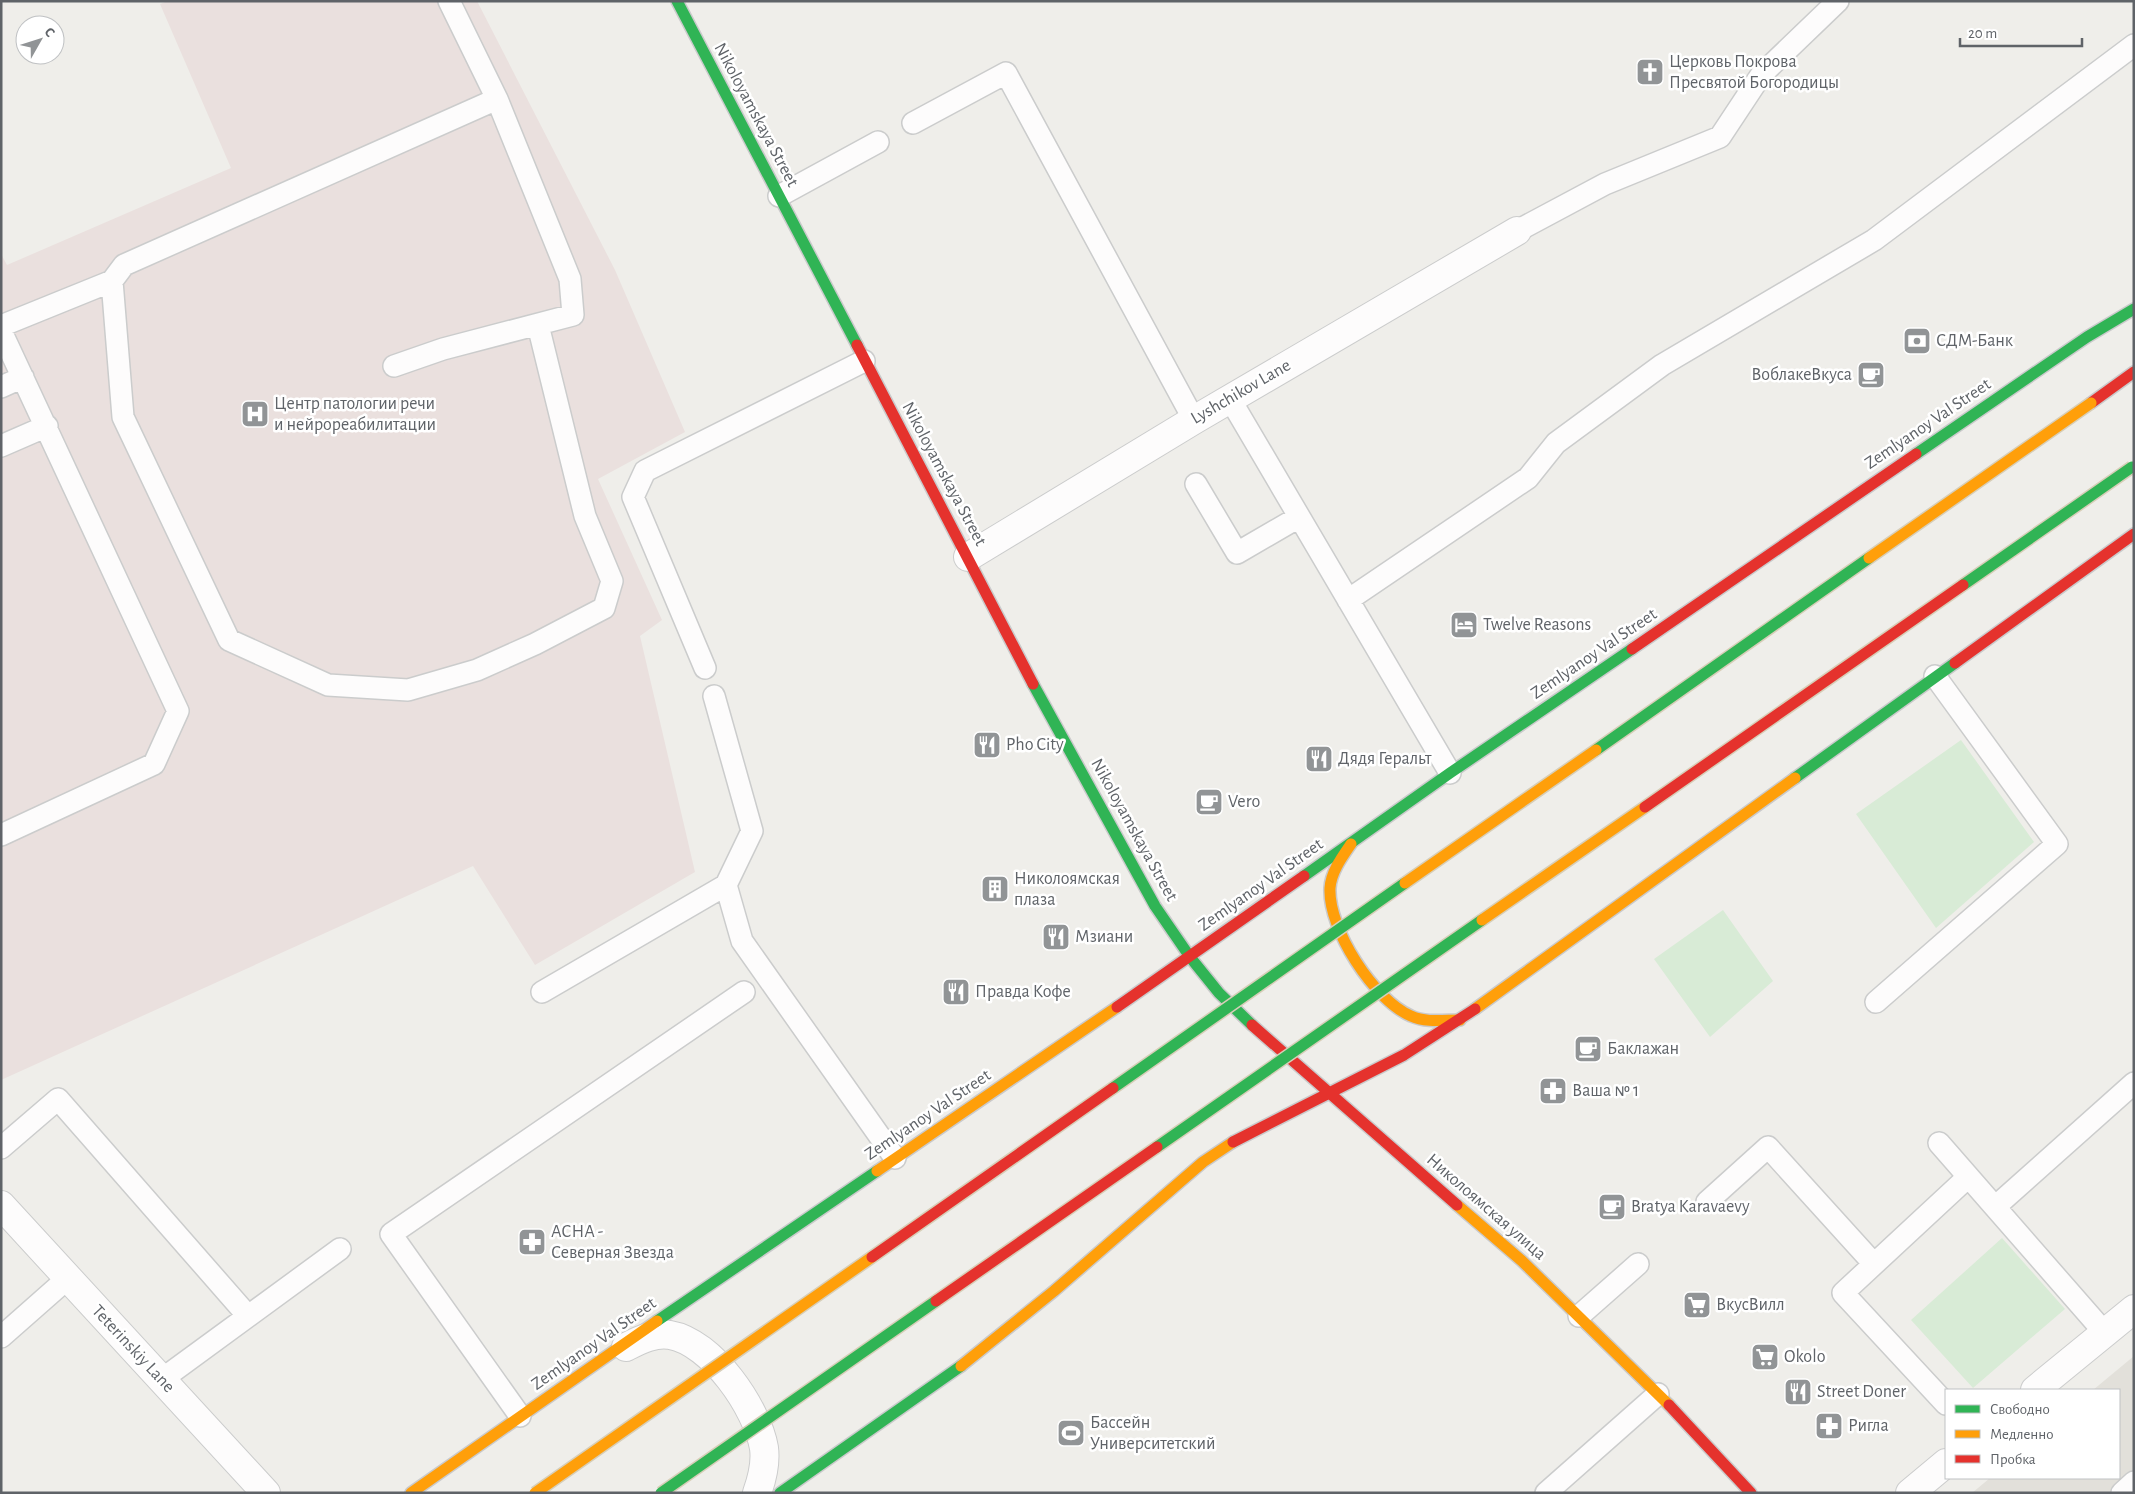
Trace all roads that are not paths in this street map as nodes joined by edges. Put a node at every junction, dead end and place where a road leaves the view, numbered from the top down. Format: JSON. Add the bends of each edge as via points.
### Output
{"nodes":[{"id":1,"x":448,"y":1,"type":"edge"},
{"id":2,"x":677,"y":1,"type":"edge"},
{"id":3,"x":1838,"y":1,"type":"edge"},
{"id":4,"x":2134,"y":45,"type":"edge"},
{"id":5,"x":497,"y":99,"type":"junction"},
{"id":6,"x":913,"y":123,"type":"dead end"},
{"id":7,"x":878,"y":142,"type":"dead end"},
{"id":8,"x":779,"y":196,"type":"junction"},
{"id":9,"x":1517,"y":230,"type":"joint"},
{"id":10,"x":112,"y":281,"type":"junction"},
{"id":11,"x":2134,"y":309,"type":"edge"},
{"id":12,"x":538,"y":325,"type":"junction"},
{"id":13,"x":1,"y":326,"type":"edge"},
{"id":14,"x":1,"y":331,"type":"edge"},
{"id":15,"x":864,"y":361,"type":"junction"},
{"id":16,"x":394,"y":366,"type":"dead end"},
{"id":17,"x":2134,"y":372,"type":"edge"},
{"id":18,"x":23,"y":377,"type":"junction"},
{"id":19,"x":1,"y":387,"type":"edge"},
{"id":20,"x":1230,"y":399,"type":"junction"},
{"id":21,"x":1194,"y":420,"type":"junction"},
{"id":22,"x":47,"y":426,"type":"junction"},
{"id":23,"x":1,"y":446,"type":"edge"},
{"id":24,"x":2133,"y":466,"type":"edge"},
{"id":25,"x":1196,"y":484,"type":"dead end"},
{"id":26,"x":1299,"y":516,"type":"junction"},
{"id":27,"x":2134,"y":534,"type":"edge"},
{"id":28,"x":968,"y":557,"type":"junction"},
{"id":29,"x":1348,"y":600,"type":"junction"},
{"id":30,"x":705,"y":668,"type":"dead end"},
{"id":31,"x":1935,"y":676,"type":"junction"},
{"id":32,"x":714,"y":696,"type":"dead end"},
{"id":33,"x":1450,"y":773,"type":"junction"},
{"id":34,"x":1,"y":835,"type":"edge"},
{"id":35,"x":1351,"y":844,"type":"junction"},
{"id":36,"x":726,"y":885,"type":"junction"},
{"id":37,"x":1190,"y":956,"type":"junction"},
{"id":38,"x":542,"y":992,"type":"dead end"},
{"id":39,"x":744,"y":992,"type":"dead end"},
{"id":40,"x":1876,"y":1002,"type":"dead end"},
{"id":41,"x":1460,"y":1020,"type":"junction"},
{"id":42,"x":2134,"y":1083,"type":"edge"},
{"id":43,"x":1327,"y":1094,"type":"junction"},
{"id":44,"x":1939,"y":1143,"type":"dead end"},
{"id":45,"x":1,"y":1148,"type":"edge"},
{"id":46,"x":895,"y":1158,"type":"junction"},
{"id":47,"x":1968,"y":1177,"type":"junction"},
{"id":48,"x":1707,"y":1202,"type":"dead end"},
{"id":49,"x":1,"y":1205,"type":"edge"},
{"id":50,"x":1995,"y":1207,"type":"junction"},
{"id":51,"x":340,"y":1249,"type":"dead end"},
{"id":52,"x":1638,"y":1264,"type":"dead end"},
{"id":53,"x":1874,"y":1264,"type":"junction"},
{"id":54,"x":68,"y":1278,"type":"junction"},
{"id":55,"x":2134,"y":1309,"type":"edge"},
{"id":56,"x":248,"y":1316,"type":"junction"},
{"id":57,"x":1580,"y":1316,"type":"junction"},
{"id":58,"x":2104,"y":1333,"type":"junction"},
{"id":59,"x":1,"y":1337,"type":"edge"},
{"id":60,"x":609,"y":1354,"type":"junction"},
{"id":61,"x":161,"y":1380,"type":"junction"},
{"id":62,"x":2035,"y":1389,"type":"edge"},
{"id":63,"x":1658,"y":1394,"type":"junction"},
{"id":64,"x":1945,"y":1403,"type":"edge"},
{"id":65,"x":520,"y":1416,"type":"junction"},
{"id":66,"x":1945,"y":1464,"type":"edge"},
{"id":67,"x":2134,"y":1482,"type":"edge"},
{"id":68,"x":414,"y":1491,"type":"edge"},
{"id":69,"x":266,"y":1493,"type":"edge"},
{"id":70,"x":535,"y":1493,"type":"edge"},
{"id":71,"x":661,"y":1493,"type":"edge"},
{"id":72,"x":757,"y":1493,"type":"edge"},
{"id":73,"x":780,"y":1493,"type":"edge"},
{"id":74,"x":1546,"y":1493,"type":"edge"},
{"id":75,"x":1751,"y":1493,"type":"edge"},
{"id":76,"x":1910,"y":1493,"type":"edge"},
{"id":77,"x":2122,"y":1493,"type":"edge"}],
"edges":[{"from":1,"to":5,"type":"lane"},
{"from":2,"to":8,"type":"main road","name":"Nikoloyamskaya Street"},
{"from":3,"to":9,"type":"lane","via":[[1761,75],[1720,137],[1605,184]]},
{"from":4,"to":29,"type":"lane","via":[[1874,240],[1662,365],[1556,443],[1528,478]]},
{"from":5,"to":10,"type":"lane","via":[[124,265]]},
{"from":5,"to":12,"type":"lane","via":[[570,279],[573,315]]},
{"from":6,"to":21,"type":"lane","via":[[1006,73]]},
{"from":7,"to":8,"type":"lane"},
{"from":8,"to":15,"type":"main road","name":"Nikoloyamskaya Street"},
{"from":9,"to":20,"type":"street","name":"Lyshchikov Lane"},
{"from":10,"to":12,"type":"lane","via":[[123,417],[230,640],[328,685],[408,690],[477,670],[604,608],[612,580],[585,516]]},
{"from":10,"to":13,"type":"lane"},
{"from":11,"to":33,"type":"main road","name":"Zemlyanoy Val Street","via":[[2087,336]]},
{"from":12,"to":16,"type":"lane","via":[[443,349]]},
{"from":14,"to":18,"type":"lane"},
{"from":15,"to":28,"type":"main road","name":"Nikoloyamskaya Street"},
{"from":15,"to":30,"type":"lane","via":[[645,471],[633,497]]},
{"from":17,"to":70,"type":"main road","bridge":true},
{"from":18,"to":19,"type":"lane"},
{"from":18,"to":22,"type":"lane"},
{"from":20,"to":21,"type":"street","name":"Lyshchikov Lane"},
{"from":20,"to":26,"type":"lane"},
{"from":21,"to":28,"type":"street","name":"Lyshchikov Lane"},
{"from":22,"to":23,"type":"lane"},
{"from":22,"to":34,"type":"lane","via":[[178,711],[154,764]]},
{"from":24,"to":71,"type":"main road","bridge":true},
{"from":25,"to":26,"type":"lane","via":[[1237,553]]},
{"from":26,"to":29,"type":"lane"},
{"from":27,"to":31,"type":"main road"},
{"from":28,"to":37,"type":"main road","name":"Nikoloyamskaya Street","via":[[1032,682],[1155,906]]},
{"from":29,"to":33,"type":"lane"},
{"from":31,"to":40,"type":"lane","via":[[2056,844]]},
{"from":31,"to":41,"type":"main road"},
{"from":32,"to":36,"type":"lane","via":[[752,831]]},
{"from":33,"to":35,"type":"main road","name":"Zemlyanoy Val Street"},
{"from":35,"to":37,"type":"main road","name":"Zemlyanoy Val Street"},
{"from":35,"to":41,"type":"main road","via":[[1336,866],[1330,889],[1336,923],[1355,958],[1384,997],[1408,1015],[1431,1020]]},
{"from":36,"to":38,"type":"lane"},
{"from":36,"to":46,"type":"lane","via":[[742,941]]},
{"from":37,"to":43,"type":"main road","name":"Николоямская улица","via":[[1219,993]]},
{"from":37,"to":46,"type":"main road","name":"Zemlyanoy Val Street"},
{"from":39,"to":65,"type":"lane","via":[[391,1234]]},
{"from":41,"to":43,"type":"main road","via":[[1404,1055]]},
{"from":42,"to":50,"type":"lane"},
{"from":43,"to":57,"type":"main road","name":"Николоямская улица","via":[[1522,1261]]},
{"from":43,"to":73,"type":"main road","via":[[1243,1136],[1203,1162],[1054,1291],[948,1376]]},
{"from":44,"to":47,"type":"lane"},
{"from":45,"to":56,"type":"lane","via":[[58,1099]]},
{"from":46,"to":60,"type":"main road","name":"Zemlyanoy Val Street"},
{"from":47,"to":50,"type":"lane"},
{"from":47,"to":53,"type":"lane"},
{"from":48,"to":53,"type":"lane","via":[[1768,1146]]},
{"from":49,"to":54,"type":"street","name":"Teterinskiy Lane"},
{"from":50,"to":58,"type":"lane"},
{"from":51,"to":56,"type":"lane"},
{"from":52,"to":57,"type":"lane"},
{"from":53,"to":64,"type":"lane","via":[[1843,1293]]},
{"from":54,"to":59,"type":"lane"},
{"from":54,"to":61,"type":"street","name":"Teterinskiy Lane"},
{"from":55,"to":58,"type":"street"},
{"from":56,"to":61,"type":"lane"},
{"from":57,"to":63,"type":"main road","name":"Николоямская улица"},
{"from":58,"to":62,"type":"street"},
{"from":60,"to":65,"type":"main road","name":"Zemlyanoy Val Street"},
{"from":60,"to":72,"type":"street","via":[[646,1338],[669,1335],[695,1345],[720,1368],[753,1414],[764,1449],[763,1477]]},
{"from":61,"to":69,"type":"street","name":"Teterinskiy Lane"},
{"from":63,"to":74,"type":"lane"},
{"from":63,"to":75,"type":"main road","name":"Николоямская улица"},
{"from":65,"to":68,"type":"main road","name":"Zemlyanoy Val Street"},
{"from":66,"to":76,"type":"street"},
{"from":67,"to":77,"type":"lane"}]}
